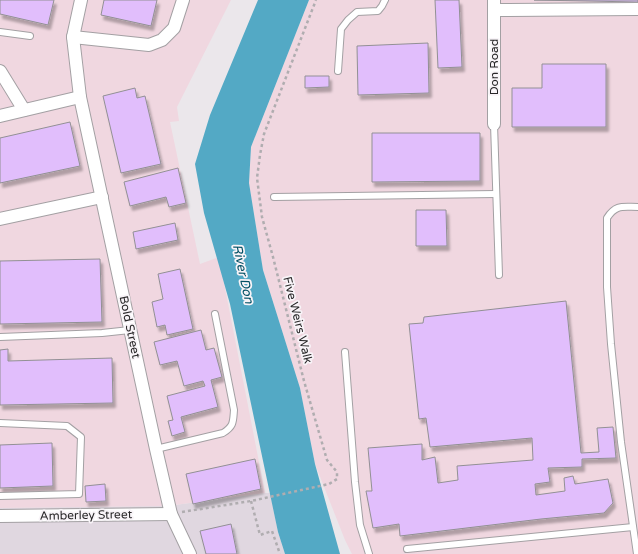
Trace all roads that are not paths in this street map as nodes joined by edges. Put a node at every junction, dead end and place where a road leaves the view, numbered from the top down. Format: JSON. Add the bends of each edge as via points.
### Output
{"nodes":[{"id":1,"x":81,"y":0,"type":"edge"},
{"id":2,"x":183,"y":0,"type":"edge"},
{"id":3,"x":386,"y":0,"type":"edge"},
{"id":4,"x":494,"y":5,"type":"edge"},
{"id":5,"x":638,"y":9,"type":"edge"},
{"id":6,"x":0,"y":32,"type":"edge"},
{"id":7,"x":30,"y":36,"type":"dead end"},
{"id":8,"x":74,"y":37,"type":"junction"},
{"id":9,"x":0,"y":71,"type":"edge"},
{"id":10,"x":338,"y":71,"type":"dead end"},
{"id":11,"x":80,"y":97,"type":"junction"},
{"id":12,"x":24,"y":110,"type":"junction"},
{"id":13,"x":0,"y":116,"type":"edge"},
{"id":14,"x":494,"y":124,"type":"joint"},
{"id":15,"x":496,"y":194,"type":"junction"},
{"id":16,"x":274,"y":197,"type":"dead end"},
{"id":17,"x":102,"y":198,"type":"junction"},
{"id":18,"x":638,"y":207,"type":"edge"},
{"id":19,"x":0,"y":219,"type":"edge"},
{"id":20,"x":499,"y":275,"type":"dead end"},
{"id":21,"x":215,"y":314,"type":"dead end"},
{"id":22,"x":130,"y":330,"type":"junction"},
{"id":23,"x":0,"y":338,"type":"edge"},
{"id":24,"x":345,"y":352,"type":"dead end"},
{"id":25,"x":0,"y":423,"type":"edge"},
{"id":26,"x":156,"y":449,"type":"junction"},
{"id":27,"x":0,"y":496,"type":"edge"},
{"id":28,"x":171,"y":514,"type":"junction"},
{"id":29,"x":0,"y":516,"type":"edge"},
{"id":30,"x":633,"y":528,"type":"junction"},
{"id":31,"x":407,"y":549,"type":"dead end"},
{"id":32,"x":190,"y":554,"type":"edge"},
{"id":33,"x":369,"y":554,"type":"edge"},
{"id":34,"x":637,"y":554,"type":"edge"}],
"edges":[{"from":1,"to":8,"type":"street","name":"Bold Street"},
{"from":2,"to":8,"type":"street","via":[[174,28],[162,40],[149,45]]},
{"from":3,"to":10,"type":"lane","via":[[378,11],[357,12],[341,29]]},
{"from":4,"to":5,"type":"street","name":"Don Road"},
{"from":4,"to":14,"type":"street","name":"Don Road"},
{"from":6,"to":7,"type":"lane"},
{"from":8,"to":11,"type":"street","name":"Bold Street"},
{"from":9,"to":12,"type":"street"},
{"from":11,"to":12,"type":"street"},
{"from":11,"to":17,"type":"street","name":"Bold Street"},
{"from":12,"to":13,"type":"street"},
{"from":14,"to":15,"type":"lane"},
{"from":15,"to":16,"type":"lane"},
{"from":15,"to":20,"type":"lane"},
{"from":17,"to":19,"type":"street"},
{"from":17,"to":22,"type":"street","name":"Bold Street"},
{"from":18,"to":30,"type":"lane","via":[[620,207],[612,210],[607,218],[607,287],[611,344]]},
{"from":21,"to":26,"type":"lane","via":[[234,410],[230,429],[223,433]]},
{"from":22,"to":23,"type":"lane"},
{"from":22,"to":26,"type":"street","name":"Bold Street"},
{"from":24,"to":33,"type":"lane","via":[[360,525]]},
{"from":25,"to":27,"type":"lane","via":[[68,426],[81,437],[79,494]]},
{"from":26,"to":28,"type":"street","name":"Bold Street"},
{"from":28,"to":29,"type":"street","name":"Amberley Street"},
{"from":28,"to":32,"type":"street","name":"Bold Street"},
{"from":30,"to":31,"type":"lane"},
{"from":30,"to":34,"type":"lane"}]}
